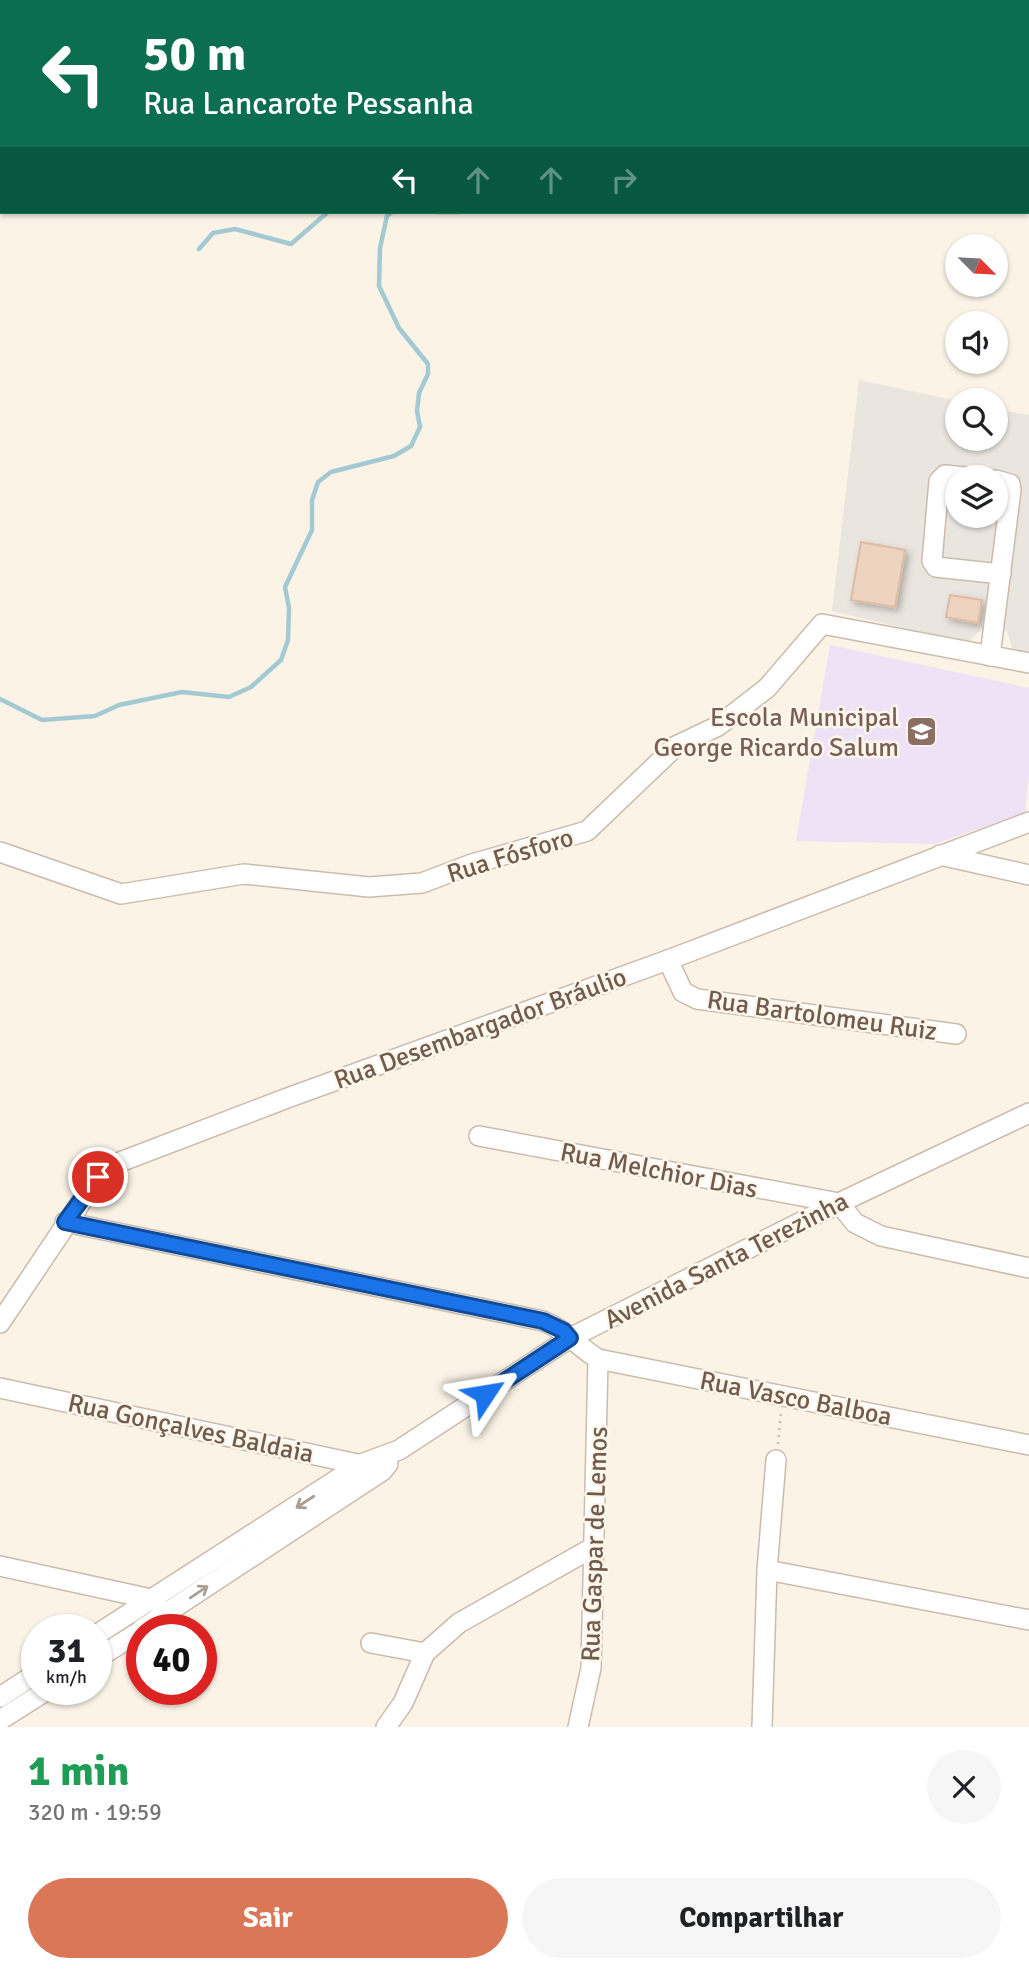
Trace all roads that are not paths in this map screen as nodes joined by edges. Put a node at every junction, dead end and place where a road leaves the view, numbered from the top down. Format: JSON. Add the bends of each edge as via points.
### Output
{"nodes":[{"id":1,"x":945,"y":475,"type":"edge"},
{"id":2,"x":1008,"y":483,"type":"edge"},
{"id":3,"x":1008,"y":515,"type":"edge"},
{"id":4,"x":1006,"y":528,"type":"edge"},
{"id":5,"x":1001,"y":574,"type":"junction"},
{"id":6,"x":990,"y":656,"type":"junction"},
{"id":7,"x":1029,"y":663,"type":"edge"},
{"id":8,"x":1029,"y":822,"type":"edge"},
{"id":9,"x":0,"y":852,"type":"edge"},
{"id":10,"x":939,"y":855,"type":"junction"},
{"id":11,"x":1029,"y":875,"type":"edge"},
{"id":12,"x":668,"y":960,"type":"junction"},
{"id":13,"x":956,"y":1034,"type":"dead end"},
{"id":14,"x":1029,"y":1114,"type":"edge"},
{"id":15,"x":480,"y":1136,"type":"dead end"},
{"id":16,"x":839,"y":1203,"type":"junction"},
{"id":17,"x":65,"y":1222,"type":"junction"},
{"id":18,"x":1029,"y":1268,"type":"edge"},
{"id":19,"x":0,"y":1323,"type":"edge"},
{"id":20,"x":570,"y":1338,"type":"junction"},
{"id":21,"x":598,"y":1359,"type":"junction"},
{"id":22,"x":0,"y":1388,"type":"edge"},
{"id":23,"x":1029,"y":1445,"type":"edge"},
{"id":24,"x":400,"y":1450,"type":"junction"},
{"id":25,"x":776,"y":1460,"type":"road end"},
{"id":26,"x":361,"y":1464,"type":"junction"},
{"id":27,"x":382,"y":1471,"type":"junction"},
{"id":28,"x":592,"y":1548,"type":"junction"},
{"id":29,"x":0,"y":1566,"type":"edge"},
{"id":30,"x":767,"y":1570,"type":"junction"},
{"id":31,"x":151,"y":1599,"type":"junction"},
{"id":32,"x":169,"y":1612,"type":"junction"},
{"id":33,"x":166,"y":1614,"type":"edge"},
{"id":34,"x":1029,"y":1620,"type":"edge"},
{"id":35,"x":112,"y":1625,"type":"edge"},
{"id":36,"x":372,"y":1643,"type":"dead end"},
{"id":37,"x":425,"y":1653,"type":"junction"},
{"id":38,"x":21,"y":1683,"type":"edge"},
{"id":39,"x":0,"y":1697,"type":"edge"},
{"id":40,"x":24,"y":1705,"type":"edge"},
{"id":41,"x":0,"y":1720,"type":"edge"},
{"id":42,"x":386,"y":1727,"type":"edge"},
{"id":43,"x":578,"y":1727,"type":"edge"},
{"id":44,"x":762,"y":1727,"type":"edge"}],
"edges":[{"from":1,"to":5,"type":"street","via":[[939,481],[932,561],[936,567]]},
{"from":2,"to":3,"type":"street"},
{"from":4,"to":5,"type":"street"},
{"from":5,"to":6,"type":"street"},
{"from":6,"to":7,"type":"street","name":"Rua Fósforo"},
{"from":6,"to":9,"type":"street","name":"Rua Fósforo","via":[[822,624],[767,688],[739,712],[666,754],[587,831],[422,883],[369,887],[244,874],[121,894]]},
{"from":8,"to":10,"type":"street","name":"Rua Desembargador Bráulio"},
{"from":10,"to":11,"type":"street"},
{"from":10,"to":12,"type":"street","name":"Rua Desembargador Bráulio"},
{"from":12,"to":13,"type":"street","name":"Rua Bartolomeu Ruiz","via":[[683,992],[697,999]]},
{"from":12,"to":17,"type":"street","name":"Rua Desembargador Bráulio","via":[[143,1152],[98,1177]]},
{"from":14,"to":16,"type":"street","name":"Avenida Santa Terezinha"},
{"from":15,"to":16,"type":"street","name":"Rua Melchior Dias"},
{"from":16,"to":18,"type":"street","via":[[855,1223],[881,1236]]},
{"from":16,"to":20,"type":"street","name":"Avenida Santa Terezinha"},
{"from":17,"to":19,"type":"street","name":"Rua Desembargador Bráulio"},
{"from":17,"to":20,"type":"street","name":"Rua Vasco Balboa","via":[[543,1321]]},
{"from":20,"to":21,"type":"street","name":"Rua Vasco Balboa"},
{"from":20,"to":24,"type":"street","name":"Avenida Santa Terezinha"},
{"from":21,"to":23,"type":"street","name":"Rua Vasco Balboa"},
{"from":21,"to":28,"type":"street","name":"Rua Gaspar de Lemos"},
{"from":22,"to":26,"type":"street","name":"Rua Gonçalves Baldaia"},
{"from":24,"to":26,"type":"street","name":"Avenida Santa Terezinha"},
{"from":24,"to":27,"type":"street","name":"Avenida Santa Terezinha"},
{"from":25,"to":30,"type":"street"},
{"from":26,"to":27,"type":"street","name":"Rua Gonçalves Baldaia"},
{"from":26,"to":31,"type":"street","name":"Avenida Santa Terezinha","one_way":true},
{"from":32,"to":27,"type":"street","name":"Avenida Santa Terezinha","one_way":true},
{"from":28,"to":37,"type":"street","via":[[486,1606]]},
{"from":28,"to":43,"type":"street","name":"Rua Gaspar de Lemos","via":[[591,1668]]},
{"from":29,"to":31,"type":"street"},
{"from":30,"to":34,"type":"street"},
{"from":30,"to":44,"type":"street"},
{"from":31,"to":32,"type":"street"},
{"from":31,"to":35,"type":"street","name":"Avenida Santa Terezinha"},
{"from":32,"to":33,"type":"street","name":"Avenida Santa Terezinha"},
{"from":36,"to":37,"type":"street"},
{"from":37,"to":42,"type":"street","via":[[403,1703]]},
{"from":38,"to":39,"type":"street"},
{"from":40,"to":41,"type":"street"}]}
